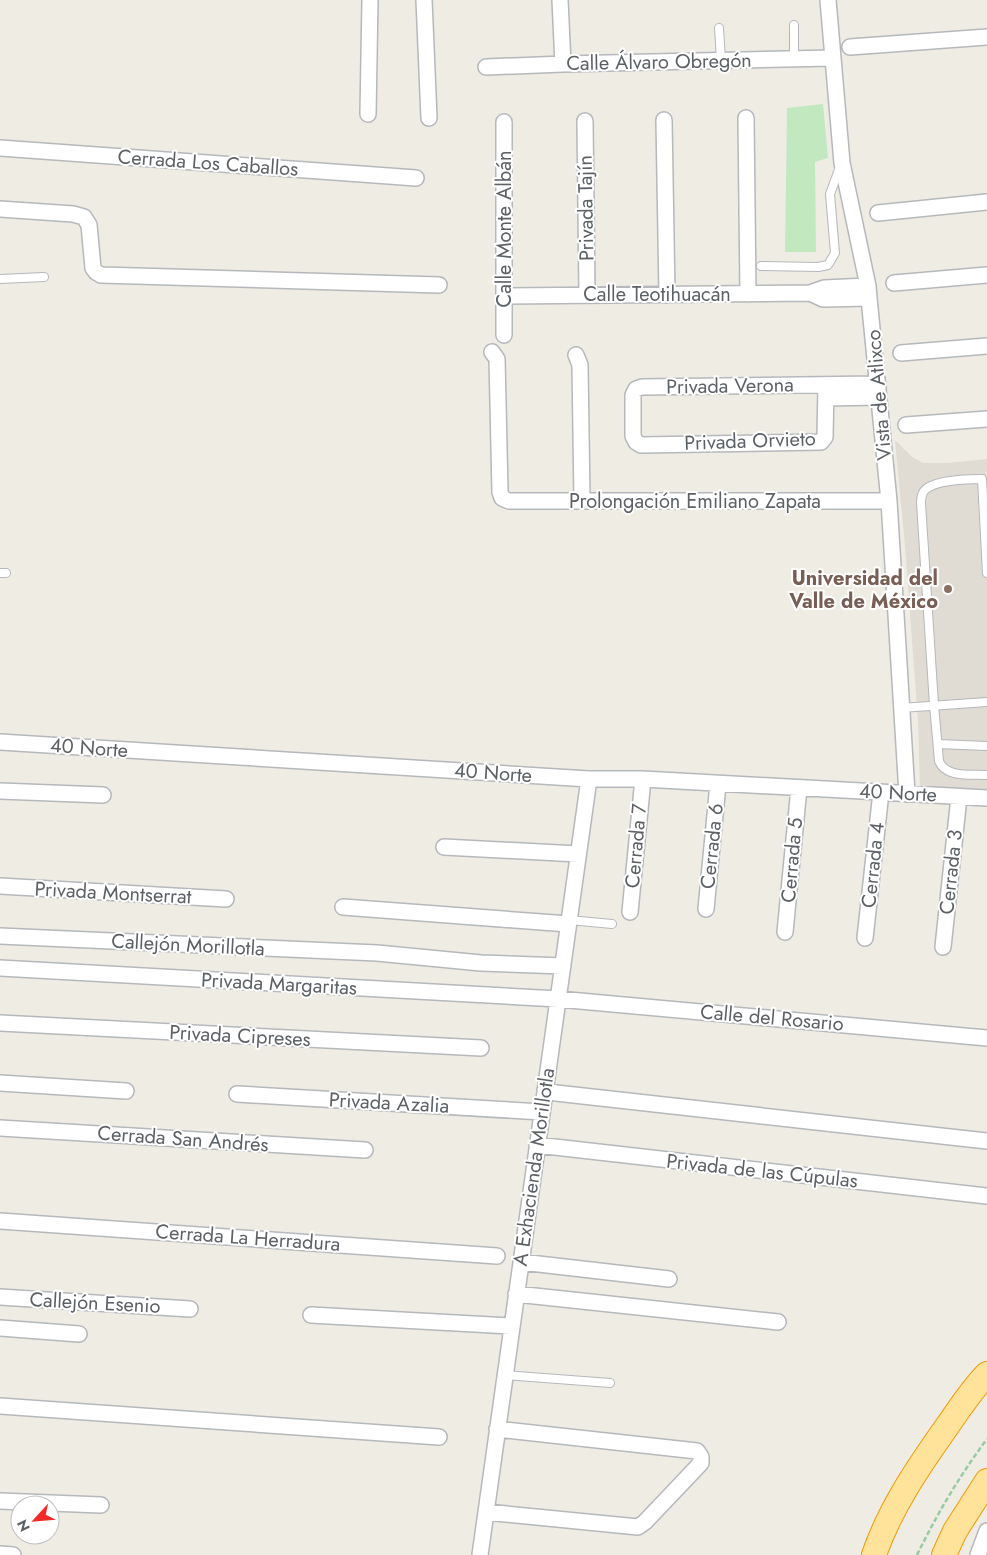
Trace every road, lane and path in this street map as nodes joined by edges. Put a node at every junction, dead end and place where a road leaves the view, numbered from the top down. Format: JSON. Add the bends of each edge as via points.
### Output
{"nodes":[{"id":1,"x":370,"y":0,"type":"edge"},
{"id":2,"x":424,"y":0,"type":"edge"},
{"id":3,"x":560,"y":0,"type":"edge"},
{"id":4,"x":828,"y":0,"type":"edge"},
{"id":5,"x":794,"y":25,"type":"dead end"},
{"id":6,"x":719,"y":28,"type":"dead end"},
{"id":7,"x":987,"y":37,"type":"edge"},
{"id":8,"x":850,"y":47,"type":"dead end"},
{"id":9,"x":832,"y":58,"type":"junction"},
{"id":10,"x":794,"y":59,"type":"junction"},
{"id":11,"x":721,"y":60,"type":"junction"},
{"id":12,"x":562,"y":64,"type":"junction"},
{"id":13,"x":486,"y":67,"type":"dead end"},
{"id":14,"x":368,"y":114,"type":"dead end"},
{"id":15,"x":430,"y":118,"type":"dead end"},
{"id":16,"x":746,"y":118,"type":"dead end"},
{"id":17,"x":664,"y":120,"type":"dead end"},
{"id":18,"x":585,"y":121,"type":"dead end"},
{"id":19,"x":504,"y":122,"type":"dead end"},
{"id":20,"x":0,"y":148,"type":"edge"},
{"id":21,"x":842,"y":163,"type":"junction"},
{"id":22,"x":416,"y":178,"type":"dead end"},
{"id":23,"x":987,"y":202,"type":"edge"},
{"id":24,"x":0,"y":209,"type":"edge"},
{"id":25,"x":878,"y":213,"type":"dead end"},
{"id":26,"x":761,"y":266,"type":"dead end"},
{"id":27,"x":987,"y":275,"type":"edge"},
{"id":28,"x":44,"y":278,"type":"dead end"},
{"id":29,"x":0,"y":279,"type":"edge"},
{"id":30,"x":894,"y":283,"type":"dead end"},
{"id":31,"x":439,"y":285,"type":"dead end"},
{"id":32,"x":869,"y":292,"type":"junction"},
{"id":33,"x":587,"y":294,"type":"junction"},
{"id":34,"x":667,"y":294,"type":"junction"},
{"id":35,"x":748,"y":294,"type":"junction"},
{"id":36,"x":504,"y":296,"type":"junction"},
{"id":37,"x":504,"y":335,"type":"dead end"},
{"id":38,"x":987,"y":346,"type":"edge"},
{"id":39,"x":492,"y":352,"type":"dead end"},
{"id":40,"x":901,"y":353,"type":"dead end"},
{"id":41,"x":576,"y":355,"type":"dead end"},
{"id":42,"x":878,"y":390,"type":"junction"},
{"id":43,"x":826,"y":391,"type":"junction"},
{"id":44,"x":987,"y":419,"type":"edge"},
{"id":45,"x":906,"y":426,"type":"dead end"},
{"id":46,"x":636,"y":442,"type":"joint"},
{"id":47,"x":582,"y":501,"type":"junction"},
{"id":48,"x":889,"y":501,"type":"junction"},
{"id":49,"x":987,"y":573,"type":"edge"},
{"id":50,"x":987,"y":702,"type":"edge"},
{"id":51,"x":934,"y":705,"type":"junction"},
{"id":52,"x":901,"y":708,"type":"junction"},
{"id":53,"x":0,"y":742,"type":"edge"},
{"id":54,"x":938,"y":744,"type":"junction"},
{"id":55,"x":987,"y":746,"type":"edge"},
{"id":56,"x":987,"y":776,"type":"edge"},
{"id":57,"x":589,"y":779,"type":"junction"},
{"id":58,"x":643,"y":779,"type":"junction"},
{"id":59,"x":718,"y":784,"type":"junction"},
{"id":60,"x":799,"y":788,"type":"junction"},
{"id":61,"x":0,"y":791,"type":"edge"},
{"id":62,"x":881,"y":792,"type":"junction"},
{"id":63,"x":907,"y":794,"type":"junction"},
{"id":64,"x":103,"y":795,"type":"dead end"},
{"id":65,"x":959,"y":797,"type":"junction"},
{"id":66,"x":987,"y":798,"type":"edge"},
{"id":67,"x":444,"y":847,"type":"dead end"},
{"id":68,"x":578,"y":854,"type":"junction"},
{"id":69,"x":0,"y":886,"type":"edge"},
{"id":70,"x":226,"y":899,"type":"dead end"},
{"id":71,"x":343,"y":907,"type":"dead end"},
{"id":72,"x":706,"y":909,"type":"dead end"},
{"id":73,"x":630,"y":912,"type":"dead end"},
{"id":74,"x":569,"y":922,"type":"junction"},
{"id":75,"x":612,"y":924,"type":"dead end"},
{"id":76,"x":785,"y":932,"type":"dead end"},
{"id":77,"x":0,"y":936,"type":"edge"},
{"id":78,"x":865,"y":938,"type":"dead end"},
{"id":79,"x":943,"y":947,"type":"dead end"},
{"id":80,"x":563,"y":966,"type":"junction"},
{"id":81,"x":0,"y":968,"type":"edge"},
{"id":82,"x":558,"y":999,"type":"junction"},
{"id":83,"x":0,"y":1023,"type":"edge"},
{"id":84,"x":987,"y":1038,"type":"edge"},
{"id":85,"x":481,"y":1048,"type":"dead end"},
{"id":86,"x":0,"y":1083,"type":"edge"},
{"id":87,"x":545,"y":1090,"type":"junction"},
{"id":88,"x":126,"y":1091,"type":"dead end"},
{"id":89,"x":236,"y":1094,"type":"dead end"},
{"id":90,"x":542,"y":1112,"type":"junction"},
{"id":91,"x":0,"y":1128,"type":"edge"},
{"id":92,"x":987,"y":1141,"type":"edge"},
{"id":93,"x":537,"y":1145,"type":"junction"},
{"id":94,"x":365,"y":1150,"type":"dead end"},
{"id":95,"x":987,"y":1196,"type":"edge"},
{"id":96,"x":0,"y":1221,"type":"edge"},
{"id":97,"x":497,"y":1256,"type":"dead end"},
{"id":98,"x":521,"y":1262,"type":"junction"},
{"id":99,"x":669,"y":1279,"type":"dead end"},
{"id":100,"x":516,"y":1294,"type":"junction"},
{"id":101,"x":0,"y":1297,"type":"edge"},
{"id":102,"x":190,"y":1309,"type":"dead end"},
{"id":103,"x":310,"y":1315,"type":"dead end"},
{"id":104,"x":778,"y":1322,"type":"dead end"},
{"id":105,"x":512,"y":1326,"type":"junction"},
{"id":106,"x":0,"y":1328,"type":"edge"},
{"id":107,"x":79,"y":1334,"type":"dead end"},
{"id":108,"x":987,"y":1374,"type":"edge"},
{"id":109,"x":505,"y":1375,"type":"junction"},
{"id":110,"x":610,"y":1383,"type":"dead end"},
{"id":111,"x":0,"y":1406,"type":"edge"},
{"id":112,"x":498,"y":1429,"type":"junction"},
{"id":113,"x":440,"y":1437,"type":"dead end"},
{"id":114,"x":987,"y":1439,"type":"edge"},
{"id":115,"x":987,"y":1481,"type":"edge"},
{"id":116,"x":0,"y":1501,"type":"edge"},
{"id":117,"x":101,"y":1505,"type":"dead end"},
{"id":118,"x":486,"y":1512,"type":"junction"},
{"id":119,"x":987,"y":1531,"type":"edge"},
{"id":120,"x":0,"y":1554,"type":"edge"},
{"id":121,"x":13,"y":1555,"type":"edge"},
{"id":122,"x":480,"y":1555,"type":"edge"},
{"id":123,"x":874,"y":1555,"type":"edge"},
{"id":124,"x":918,"y":1555,"type":"edge"},
{"id":125,"x":944,"y":1555,"type":"edge"},
{"id":126,"x":978,"y":1555,"type":"edge"}],
"edges":[{"from":1,"to":14,"type":"street"},
{"from":2,"to":15,"type":"street"},
{"from":3,"to":12,"type":"street"},
{"from":4,"to":9,"type":"street","name":"Vista de Atlixco"},
{"from":5,"to":10,"type":"lane"},
{"from":6,"to":11,"type":"lane"},
{"from":7,"to":8,"type":"street"},
{"from":9,"to":10,"type":"street","name":"Calle Álvaro Obregón"},
{"from":9,"to":21,"type":"street","name":"Vista de Atlixco"},
{"from":10,"to":11,"type":"street","name":"Calle Álvaro Obregón"},
{"from":11,"to":12,"type":"street","name":"Calle Álvaro Obregón"},
{"from":12,"to":13,"type":"street","name":"Calle Álvaro Obregón"},
{"from":16,"to":35,"type":"street"},
{"from":17,"to":34,"type":"street"},
{"from":18,"to":33,"type":"street","name":"Privada Tajín"},
{"from":19,"to":36,"type":"street","name":"Calle Monte Albán"},
{"from":20,"to":22,"type":"street","name":"Cerrada Los Caballos"},
{"from":21,"to":26,"type":"lane","via":[[830,194],[835,253],[828,265]]},
{"from":21,"to":32,"type":"street","name":"Vista de Atlixco"},
{"from":23,"to":25,"type":"street"},
{"from":24,"to":31,"type":"street","via":[[84,217],[89,225],[93,268],[101,275]]},
{"from":27,"to":30,"type":"street"},
{"from":28,"to":29,"type":"lane"},
{"from":32,"to":35,"type":"street","name":"Calle Teotihuacán","via":[[824,288],[810,293]]},
{"from":32,"to":42,"type":"street","name":"Vista de Atlixco"},
{"from":33,"to":34,"type":"street","name":"Calle Teotihuacán"},
{"from":33,"to":36,"type":"street","name":"Calle Teotihuacán"},
{"from":34,"to":35,"type":"street","name":"Calle Teotihuacán"},
{"from":36,"to":37,"type":"street","name":"Calle Monte Albán"},
{"from":38,"to":40,"type":"street"},
{"from":39,"to":47,"type":"street","name":"Prolongación Emiliano Zapata","via":[[496,359],[502,498]]},
{"from":41,"to":47,"type":"street","via":[[580,365]]},
{"from":42,"to":43,"type":"street","name":"Privada Verona"},
{"from":42,"to":48,"type":"street","name":"Vista de Atlixco"},
{"from":43,"to":46,"type":"street","name":"Privada Orvieto","via":[[826,437],[820,442],[641,445]]},
{"from":43,"to":46,"type":"street","name":"Privada Verona","via":[[642,387],[636,389],[634,395],[633,436]]},
{"from":44,"to":45,"type":"street"},
{"from":47,"to":48,"type":"street","name":"Prolongación Emiliano Zapata"},
{"from":48,"to":52,"type":"street","name":"Vista de Atlixco"},
{"from":49,"to":51,"type":"lane","via":[[982,479],[953,480],[923,492],[921,503]]},
{"from":50,"to":51,"type":"lane"},
{"from":51,"to":52,"type":"lane"},
{"from":51,"to":54,"type":"lane"},
{"from":52,"to":63,"type":"street","name":"Vista de Atlixco"},
{"from":53,"to":57,"type":"street","name":"40 Norte"},
{"from":54,"to":55,"type":"lane"},
{"from":54,"to":56,"type":"lane","via":[[941,767],[949,772]]},
{"from":57,"to":58,"type":"street","name":"40 Norte"},
{"from":57,"to":68,"type":"street","name":"A Exhacienda Morillotla"},
{"from":58,"to":59,"type":"street","name":"40 Norte"},
{"from":58,"to":73,"type":"street","name":"Cerrada 7"},
{"from":59,"to":60,"type":"street","name":"40 Norte"},
{"from":59,"to":72,"type":"street","name":"Cerrada 6"},
{"from":60,"to":62,"type":"street","name":"40 Norte"},
{"from":60,"to":76,"type":"street","name":"Cerrada 5"},
{"from":61,"to":64,"type":"street"},
{"from":62,"to":63,"type":"street","name":"40 Norte"},
{"from":62,"to":78,"type":"street","name":"Cerrada 4"},
{"from":63,"to":65,"type":"street","name":"40 Norte"},
{"from":65,"to":66,"type":"street","name":"40 Norte"},
{"from":65,"to":79,"type":"street","name":"Cerrada 3"},
{"from":67,"to":68,"type":"street"},
{"from":68,"to":74,"type":"street","name":"A Exhacienda Morillotla"},
{"from":69,"to":70,"type":"street","name":"Privada Montserrat"},
{"from":71,"to":74,"type":"street"},
{"from":74,"to":75,"type":"lane"},
{"from":74,"to":80,"type":"street","name":"A Exhacienda Morillotla"},
{"from":77,"to":80,"type":"street","name":"Callejón Morillotla","via":[[377,953],[482,964]]},
{"from":80,"to":82,"type":"street","name":"A Exhacienda Morillotla"},
{"from":81,"to":82,"type":"street","name":"Privada Margaritas"},
{"from":82,"to":84,"type":"street","name":"Calle del Rosario"},
{"from":82,"to":87,"type":"street","name":"A Exhacienda Morillotla"},
{"from":83,"to":85,"type":"street","name":"Privada Cipreses"},
{"from":86,"to":88,"type":"street"},
{"from":87,"to":90,"type":"street","name":"A Exhacienda Morillotla"},
{"from":87,"to":92,"type":"street"},
{"from":89,"to":90,"type":"street","name":"Privada Azalia"},
{"from":90,"to":93,"type":"street","name":"A Exhacienda Morillotla"},
{"from":91,"to":94,"type":"street","name":"Cerrada San Andrés"},
{"from":93,"to":95,"type":"street","name":"Privada de las Cúpulas"},
{"from":93,"to":98,"type":"street","name":"A Exhacienda Morillotla"},
{"from":96,"to":97,"type":"street","name":"Cerrada La Herradura"},
{"from":98,"to":99,"type":"street"},
{"from":98,"to":100,"type":"street","name":"A Exhacienda Morillotla"},
{"from":100,"to":104,"type":"street"},
{"from":100,"to":105,"type":"street","name":"A Exhacienda Morillotla"},
{"from":101,"to":102,"type":"street","name":"Callejón Esenio"},
{"from":103,"to":105,"type":"street"},
{"from":105,"to":109,"type":"street","name":"A Exhacienda Morillotla"},
{"from":106,"to":107,"type":"street"},
{"from":108,"to":123,"type":"highway","via":[[919,1465]]},
{"from":109,"to":110,"type":"lane"},
{"from":109,"to":112,"type":"street","name":"A Exhacienda Morillotla"},
{"from":111,"to":113,"type":"street"},
{"from":112,"to":118,"type":"street","name":"A Exhacienda Morillotla"},
{"from":112,"to":118,"type":"street","via":[[697,1451],[701,1463],[638,1527]]},
{"from":114,"to":124,"type":"path","via":[[948,1497]]},
{"from":115,"to":125,"type":"highway","via":[[955,1531]]},
{"from":116,"to":117,"type":"street"},
{"from":118,"to":122,"type":"street","name":"A Exhacienda Morillotla"},
{"from":119,"to":126,"type":"street"},
{"from":120,"to":121,"type":"street"}]}
